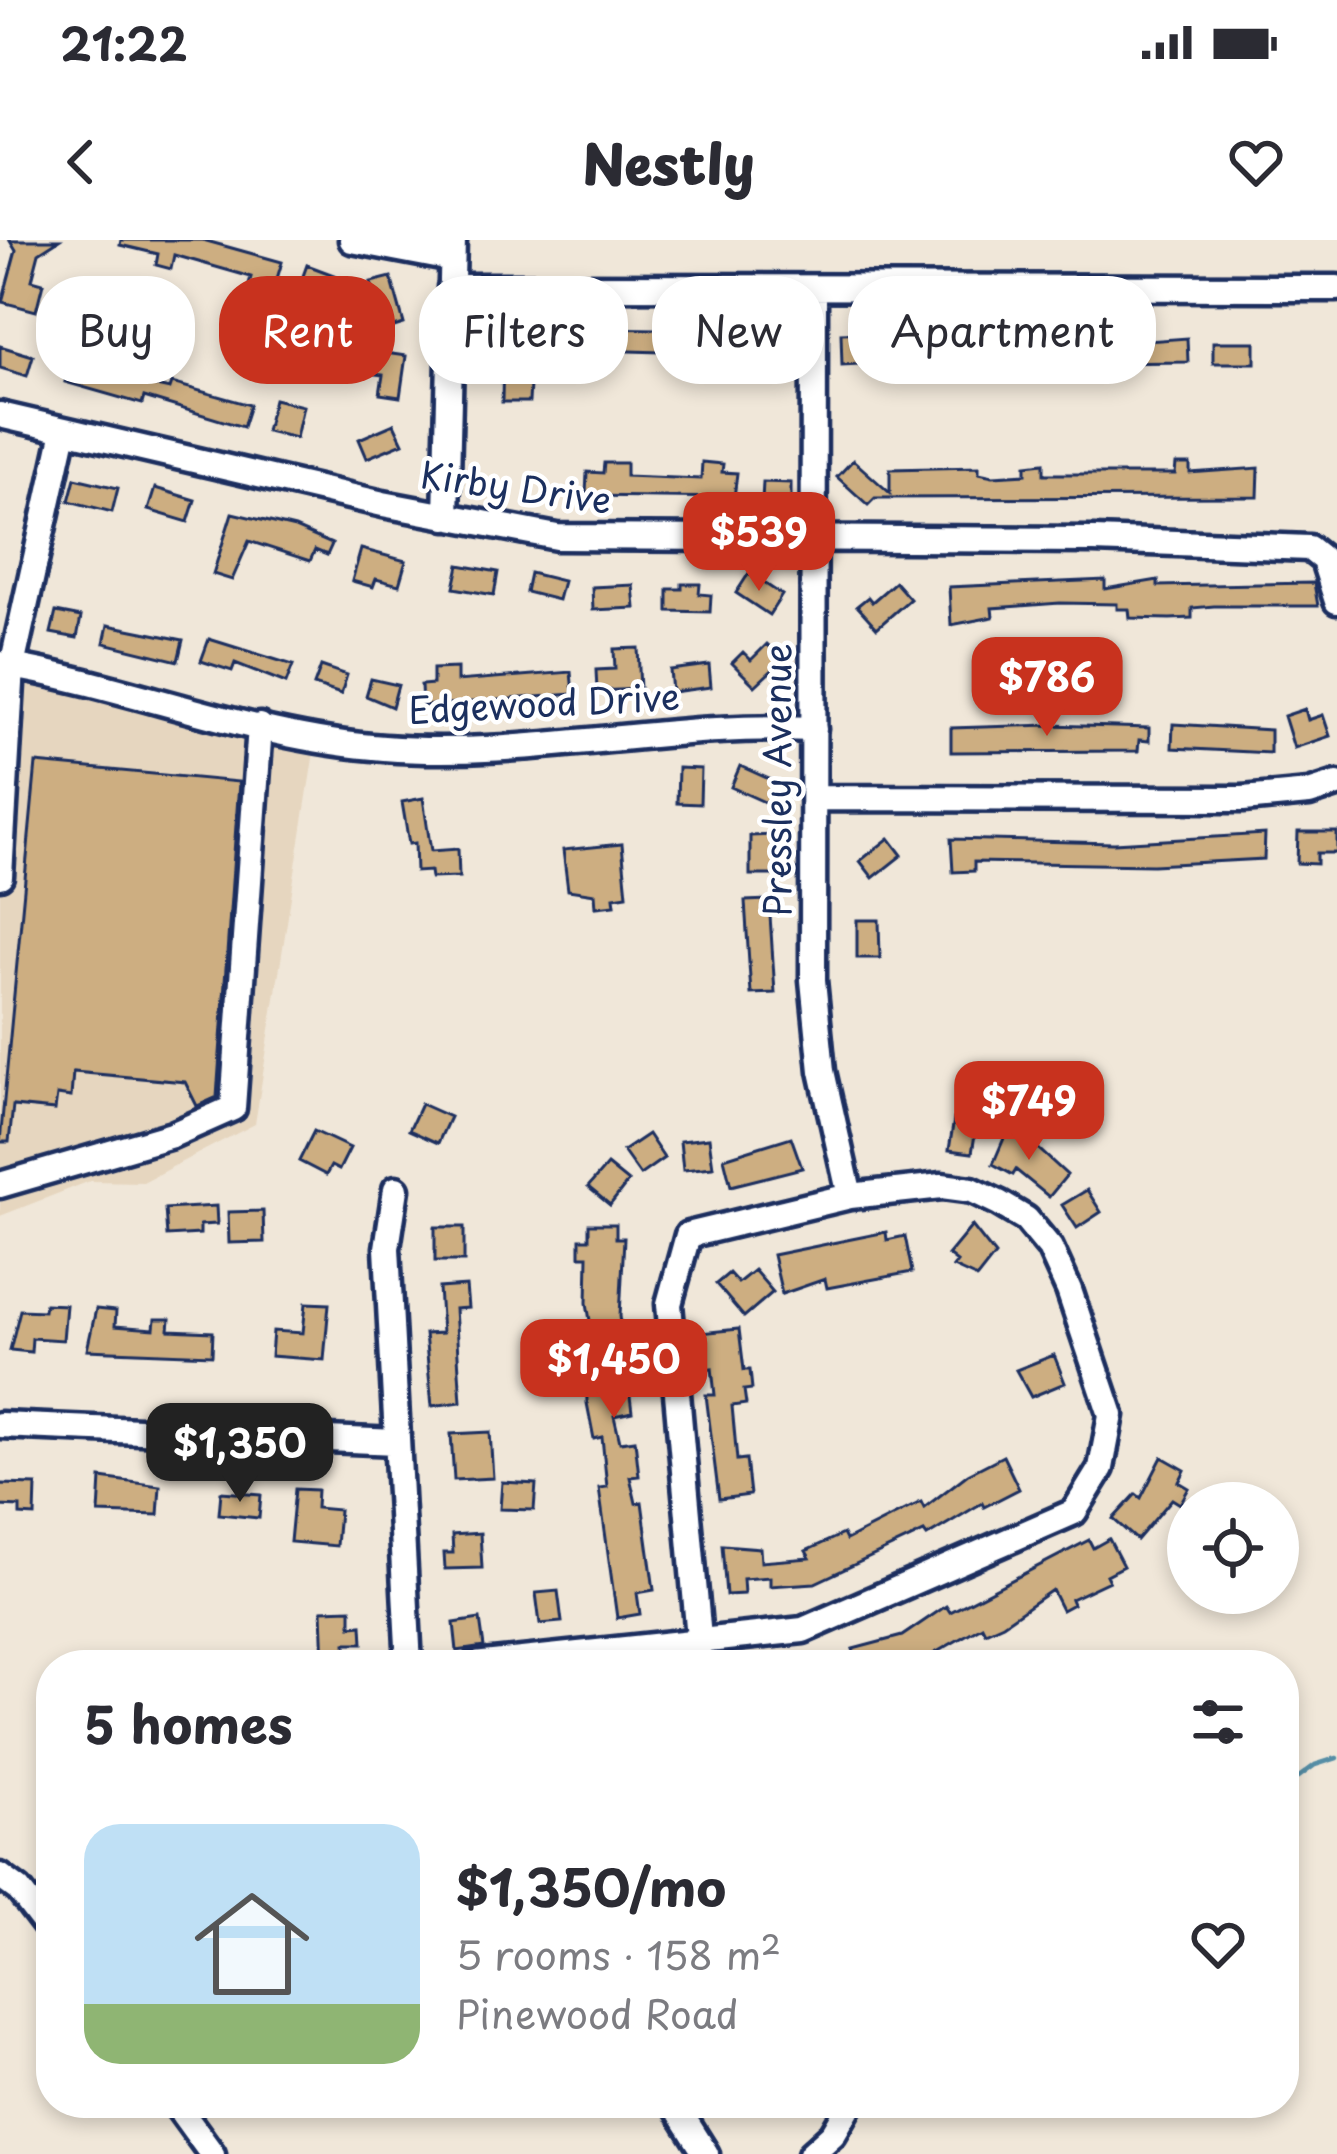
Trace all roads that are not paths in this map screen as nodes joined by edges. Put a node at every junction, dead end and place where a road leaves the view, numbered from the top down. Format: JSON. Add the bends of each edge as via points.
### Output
{"nodes":[{"id":1,"x":352,"y":240,"type":"edge"},
{"id":2,"x":452,"y":249,"type":"edge"},
{"id":3,"x":1337,"y":288,"type":"edge"},
{"id":4,"x":824,"y":289,"type":"edge"},
{"id":5,"x":449,"y":384,"type":"edge"},
{"id":6,"x":815,"y":384,"type":"edge"},
{"id":7,"x":0,"y":415,"type":"edge"},
{"id":8,"x":64,"y":430,"type":"junction"},
{"id":9,"x":446,"y":517,"type":"junction"},
{"id":10,"x":816,"y":540,"type":"junction"},
{"id":11,"x":1337,"y":601,"type":"edge"},
{"id":12,"x":6,"y":665,"type":"edge"},
{"id":13,"x":260,"y":726,"type":"junction"},
{"id":14,"x":814,"y":729,"type":"junction"},
{"id":15,"x":1337,"y":784,"type":"edge"},
{"id":16,"x":814,"y":798,"type":"junction"},
{"id":17,"x":0,"y":876,"type":"edge"},
{"id":18,"x":0,"y":1185,"type":"edge"},
{"id":19,"x":396,"y":1189,"type":"dead end"},
{"id":20,"x":850,"y":1196,"type":"junction"},
{"id":21,"x":0,"y":1426,"type":"edge"},
{"id":22,"x":396,"y":1442,"type":"junction"},
{"id":23,"x":699,"y":1638,"type":"junction"},
{"id":24,"x":408,"y":1650,"type":"edge"},
{"id":25,"x":599,"y":1650,"type":"edge"},
{"id":26,"x":0,"y":1876,"type":"edge"},
{"id":27,"x":36,"y":1912,"type":"edge"},
{"id":28,"x":186,"y":2118,"type":"edge"},
{"id":29,"x":683,"y":2118,"type":"edge"},
{"id":30,"x":842,"y":2118,"type":"edge"},
{"id":31,"x":212,"y":2154,"type":"edge"},
{"id":32,"x":706,"y":2154,"type":"edge"},
{"id":33,"x":811,"y":2154,"type":"edge"}],
"edges":[{"from":1,"to":2,"type":"street"},
{"from":3,"to":4,"type":"street"},
{"from":5,"to":9,"type":"street"},
{"from":6,"to":10,"type":"street","name":"Pressley Avenue"},
{"from":7,"to":8,"type":"street","name":"Kirby Drive"},
{"from":8,"to":9,"type":"street","name":"Kirby Drive"},
{"from":8,"to":12,"type":"street"},
{"from":9,"to":10,"type":"street","name":"Kirby Drive","via":[[557,537]]},
{"from":10,"to":11,"type":"street","name":"Kirby Drive","via":[[1266,543],[1318,554]]},
{"from":10,"to":14,"type":"street","name":"Pressley Avenue"},
{"from":12,"to":13,"type":"street","name":"Edgewood Drive"},
{"from":12,"to":17,"type":"street"},
{"from":13,"to":14,"type":"street","name":"Edgewood Drive","via":[[384,748],[460,750]]},
{"from":13,"to":18,"type":"street","via":[[233,1108],[172,1135]]},
{"from":14,"to":16,"type":"street","name":"Pressley Avenue"},
{"from":15,"to":16,"type":"street","via":[[1204,800]]},
{"from":16,"to":20,"type":"street","name":"Pressley Avenue","via":[[813,980],[822,1071]]},
{"from":19,"to":22,"type":"street","via":[[387,1248]]},
{"from":20,"to":23,"type":"street","via":[[688,1235],[669,1304]]},
{"from":20,"to":23,"type":"street","via":[[972,1190],[1026,1220],[1050,1248],[1106,1393],[1111,1415],[1100,1468],[1074,1512],[802,1630]]},
{"from":21,"to":22,"type":"street"},
{"from":22,"to":24,"type":"street"},
{"from":23,"to":25,"type":"street"},
{"from":26,"to":27,"type":"street"},
{"from":28,"to":31,"type":"street"},
{"from":29,"to":32,"type":"street"},
{"from":30,"to":33,"type":"street"}]}
